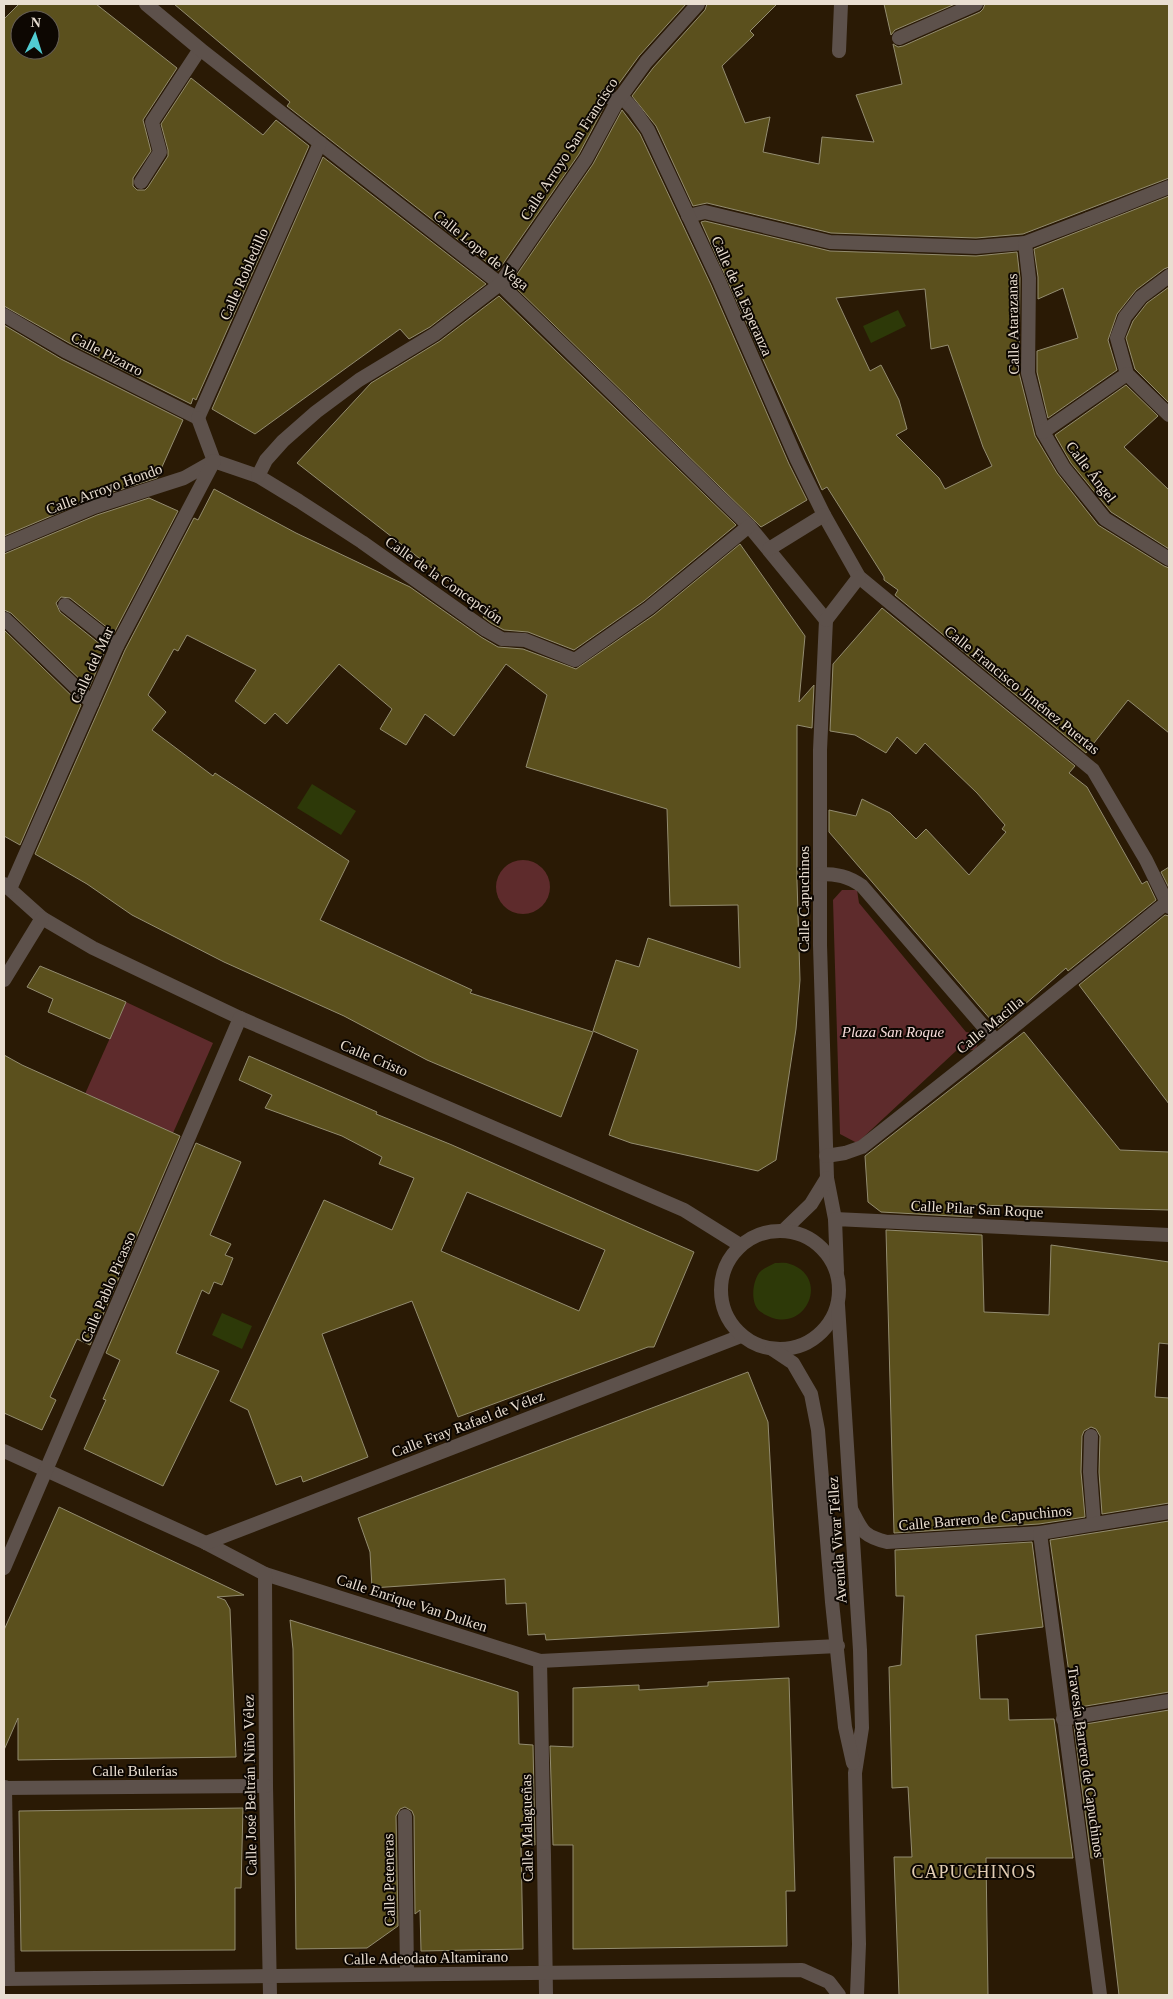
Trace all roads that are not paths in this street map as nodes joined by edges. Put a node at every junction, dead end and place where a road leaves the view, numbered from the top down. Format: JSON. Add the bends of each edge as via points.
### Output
{"nodes":[{"id":1,"x":146,"y":4,"type":"edge"},
{"id":2,"x":698,"y":4,"type":"edge"},
{"id":3,"x":841,"y":4,"type":"edge"},
{"id":4,"x":976,"y":4,"type":"edge"},
{"id":5,"x":899,"y":38,"type":"dead end"},
{"id":6,"x":200,"y":49,"type":"junction"},
{"id":7,"x":839,"y":51,"type":"dead end"},
{"id":8,"x":615,"y":98,"type":"junction"},
{"id":9,"x":320,"y":143,"type":"junction"},
{"id":10,"x":141,"y":182,"type":"dead end"},
{"id":11,"x":1169,"y":187,"type":"edge"},
{"id":12,"x":688,"y":216,"type":"junction"},
{"id":13,"x":1025,"y":243,"type":"junction"},
{"id":14,"x":1169,"y":276,"type":"edge"},
{"id":15,"x":500,"y":284,"type":"junction"},
{"id":16,"x":4,"y":316,"type":"edge"},
{"id":17,"x":1127,"y":374,"type":"junction"},
{"id":18,"x":1169,"y":416,"type":"edge"},
{"id":19,"x":198,"y":418,"type":"junction"},
{"id":20,"x":1043,"y":432,"type":"junction"},
{"id":21,"x":214,"y":461,"type":"junction"},
{"id":22,"x":258,"y":476,"type":"junction"},
{"id":23,"x":824,"y":515,"type":"junction"},
{"id":24,"x":749,"y":526,"type":"junction"},
{"id":25,"x":4,"y":545,"type":"edge"},
{"id":26,"x":770,"y":549,"type":"junction"},
{"id":27,"x":1169,"y":559,"type":"edge"},
{"id":28,"x":859,"y":577,"type":"junction"},
{"id":29,"x":65,"y":605,"type":"dead end"},
{"id":30,"x":5,"y":620,"type":"edge"},
{"id":31,"x":826,"y":620,"type":"junction"},
{"id":32,"x":117,"y":646,"type":"junction"},
{"id":33,"x":92,"y":702,"type":"junction"},
{"id":34,"x":820,"y":874,"type":"junction"},
{"id":35,"x":7,"y":886,"type":"edge"},
{"id":36,"x":1168,"y":905,"type":"edge"},
{"id":37,"x":42,"y":918,"type":"junction"},
{"id":38,"x":4,"y":980,"type":"edge"},
{"id":39,"x":240,"y":1018,"type":"junction"},
{"id":40,"x":996,"y":1041,"type":"junction"},
{"id":41,"x":826,"y":1156,"type":"junction"},
{"id":42,"x":827,"y":1178,"type":"junction"},
{"id":43,"x":835,"y":1219,"type":"junction"},
{"id":44,"x":784,"y":1230,"type":"junction"},
{"id":45,"x":1169,"y":1235,"type":"edge"},
{"id":46,"x":740,"y":1245,"type":"junction"},
{"id":47,"x":837,"y":1271,"type":"junction"},
{"id":48,"x":838,"y":1305,"type":"junction"},
{"id":49,"x":742,"y":1336,"type":"junction"},
{"id":50,"x":772,"y":1349,"type":"junction"},
{"id":51,"x":1091,"y":1436,"type":"dead end"},
{"id":52,"x":4,"y":1451,"type":"edge"},
{"id":53,"x":46,"y":1471,"type":"junction"},
{"id":54,"x":850,"y":1507,"type":"junction"},
{"id":55,"x":1169,"y":1512,"type":"edge"},
{"id":56,"x":1094,"y":1524,"type":"junction"},
{"id":57,"x":1040,"y":1533,"type":"junction"},
{"id":58,"x":206,"y":1543,"type":"junction"},
{"id":59,"x":4,"y":1568,"type":"edge"},
{"id":60,"x":265,"y":1574,"type":"junction"},
{"id":61,"x":838,"y":1646,"type":"junction"},
{"id":62,"x":540,"y":1660,"type":"junction"},
{"id":63,"x":1169,"y":1702,"type":"edge"},
{"id":64,"x":1063,"y":1719,"type":"junction"},
{"id":65,"x":855,"y":1773,"type":"junction"},
{"id":66,"x":266,"y":1786,"type":"junction"},
{"id":67,"x":5,"y":1788,"type":"edge"},
{"id":68,"x":405,"y":1816,"type":"dead end"},
{"id":69,"x":546,"y":1973,"type":"junction"},
{"id":70,"x":407,"y":1974,"type":"junction"},
{"id":71,"x":269,"y":1976,"type":"junction"},
{"id":72,"x":6,"y":1979,"type":"edge"},
{"id":73,"x":270,"y":1995,"type":"edge"},
{"id":74,"x":546,"y":1995,"type":"edge"},
{"id":75,"x":839,"y":1995,"type":"edge"},
{"id":76,"x":857,"y":1995,"type":"edge"},
{"id":77,"x":1100,"y":1995,"type":"edge"}],
"edges":[{"from":1,"to":6,"type":"street","name":"Calle Lope de Vega"},
{"from":2,"to":8,"type":"street","name":"Calle Arroyo San Francisco"},
{"from":3,"to":7,"type":"street"},
{"from":4,"to":5,"type":"street"},
{"from":6,"to":9,"type":"street","name":"Calle Lope de Vega"},
{"from":6,"to":10,"type":"street","via":[[152,122],[160,152]]},
{"from":8,"to":12,"type":"street","name":"Calle de la Esperanza","via":[[634,110],[648,130]]},
{"from":8,"to":15,"type":"street","name":"Calle Arroyo San Francisco","via":[[586,158]]},
{"from":9,"to":15,"type":"street","name":"Calle Lope de Vega"},
{"from":9,"to":19,"type":"street","name":"Calle Robledillo"},
{"from":11,"to":13,"type":"street"},
{"from":12,"to":13,"type":"street","via":[[705,212],[830,242],[976,247]]},
{"from":12,"to":23,"type":"street","name":"Calle de la Esperanza"},
{"from":13,"to":20,"type":"street","name":"Calle Atarazanas","via":[[1029,278],[1028,373]]},
{"from":14,"to":17,"type":"street","via":[[1141,297],[1125,317],[1117,338]]},
{"from":15,"to":22,"type":"street","name":"Calle Arroyo San Francisco","via":[[435,334],[359,380],[316,412],[283,441],[266,460]]},
{"from":15,"to":24,"type":"street","name":"Calle Lope de Vega"},
{"from":16,"to":19,"type":"street","name":"Calle Pizarro","via":[[65,352]]},
{"from":17,"to":18,"type":"street"},
{"from":17,"to":20,"type":"street"},
{"from":19,"to":21,"type":"street"},
{"from":20,"to":27,"type":"street","name":"Calle Ángel","via":[[1064,468],[1105,518]]},
{"from":21,"to":22,"type":"street","name":"Calle de la Concepción"},
{"from":21,"to":25,"type":"street","name":"Calle Arroyo Hondo","via":[[184,478],[94,508]]},
{"from":21,"to":32,"type":"street","name":"Calle del Mar"},
{"from":22,"to":24,"type":"street","name":"Calle de la Concepción","via":[[331,521],[486,630],[502,639],[525,640],[575,660],[649,608]]},
{"from":23,"to":26,"type":"street"},
{"from":23,"to":28,"type":"street","name":"Calle de la Esperanza"},
{"from":24,"to":26,"type":"street","name":"Calle Lope de Vega"},
{"from":26,"to":31,"type":"street","name":"Calle Lope de Vega"},
{"from":28,"to":31,"type":"street"},
{"from":28,"to":36,"type":"street","name":"Calle Francisco Jiménez Puertas","via":[[1093,770],[1146,860]]},
{"from":29,"to":32,"type":"street"},
{"from":30,"to":33,"type":"street"},
{"from":31,"to":34,"type":"street","name":"Calle Capuchinos","via":[[820,750]]},
{"from":32,"to":33,"type":"street","name":"Calle del Mar"},
{"from":33,"to":35,"type":"street","name":"Calle del Mar"},
{"from":34,"to":40,"type":"street","via":[[838,874],[852,878],[862,886]]},
{"from":34,"to":41,"type":"street","name":"Calle Capuchinos"},
{"from":35,"to":37,"type":"street","name":"Calle Cristo"},
{"from":36,"to":40,"type":"street","name":"Calle Macilla"},
{"from":37,"to":38,"type":"street"},
{"from":37,"to":39,"type":"street","name":"Calle Cristo","via":[[93,948]]},
{"from":39,"to":46,"type":"street","name":"Calle Cristo","via":[[684,1210]]},
{"from":39,"to":53,"type":"street","name":"Calle Pablo Picasso"},
{"from":40,"to":41,"type":"street","name":"Calle Macilla","via":[[862,1147]]},
{"from":41,"to":42,"type":"street","name":"Calle Capuchinos"},
{"from":42,"to":43,"type":"street","name":"Calle Capuchinos"},
{"from":42,"to":44,"type":"street","via":[[811,1204]]},
{"from":43,"to":45,"type":"street","name":"Calle Pilar San Roque"},
{"from":43,"to":47,"type":"street"},
{"from":44,"to":46,"type":"street","via":[[753,1236]]},
{"from":44,"to":47,"type":"street","via":[[816,1242],[829,1255]]},
{"from":46,"to":49,"type":"street","via":[[728,1261],[721,1280],[721,1300],[728,1318]]},
{"from":47,"to":48,"type":"street","via":[[841,1288]]},
{"from":48,"to":50,"type":"street","via":[[831,1321],[806,1344]]},
{"from":48,"to":54,"type":"street","name":"Avenida Vivar Téllez"},
{"from":49,"to":50,"type":"street"},
{"from":49,"to":58,"type":"street","name":"Calle Fray Rafael de Vélez"},
{"from":50,"to":61,"type":"street","name":"Avenida Vivar Téllez","via":[[793,1363],[811,1394],[818,1430]]},
{"from":51,"to":56,"type":"street"},
{"from":52,"to":53,"type":"street","name":"Calle Enrique Van Dulken"},
{"from":53,"to":58,"type":"street","name":"Calle Enrique Van Dulken"},
{"from":53,"to":59,"type":"street","name":"Calle Pablo Picasso"},
{"from":54,"to":57,"type":"street","name":"Calle Barrero de Capuchinos","via":[[861,1528],[871,1538],[887,1542]]},
{"from":54,"to":65,"type":"street","name":"Avenida Vivar Téllez","via":[[862,1718]]},
{"from":55,"to":56,"type":"street","name":"Calle Barrero de Capuchinos"},
{"from":56,"to":57,"type":"street","name":"Calle Barrero de Capuchinos"},
{"from":57,"to":64,"type":"street","name":"Travesía Barrero de Capuchinos"},
{"from":58,"to":60,"type":"street","name":"Calle Enrique Van Dulken"},
{"from":60,"to":62,"type":"street","name":"Calle Enrique Van Dulken"},
{"from":60,"to":66,"type":"street","name":"Calle José Beltrán Niño Vélez"},
{"from":61,"to":62,"type":"street","name":"Calle Enrique Van Dulken"},
{"from":61,"to":65,"type":"street","name":"Avenida Vivar Téllez","via":[[846,1727]]},
{"from":62,"to":69,"type":"street","name":"Calle Malagueñas"},
{"from":63,"to":64,"type":"street"},
{"from":64,"to":77,"type":"street","name":"Travesía Barrero de Capuchinos"},
{"from":65,"to":76,"type":"street","name":"Avenida Vivar Téllez"},
{"from":66,"to":67,"type":"street","name":"Calle Bulerías"},
{"from":66,"to":71,"type":"street","name":"Calle José Beltrán Niño Vélez"},
{"from":67,"to":72,"type":"street"},
{"from":68,"to":70,"type":"street","name":"Calle Peteneras"},
{"from":69,"to":70,"type":"street","name":"Calle Adeodato Altamirano"},
{"from":69,"to":74,"type":"street","name":"Calle Malagueñas"},
{"from":69,"to":75,"type":"street","name":"Calle Adeodato Altamirano","via":[[802,1970],[829,1982]]},
{"from":70,"to":71,"type":"street","name":"Calle Adeodato Altamirano"},
{"from":71,"to":72,"type":"street","name":"Calle Adeodato Altamirano"},
{"from":71,"to":73,"type":"street","name":"Calle José Beltrán Niño Vélez"}]}
